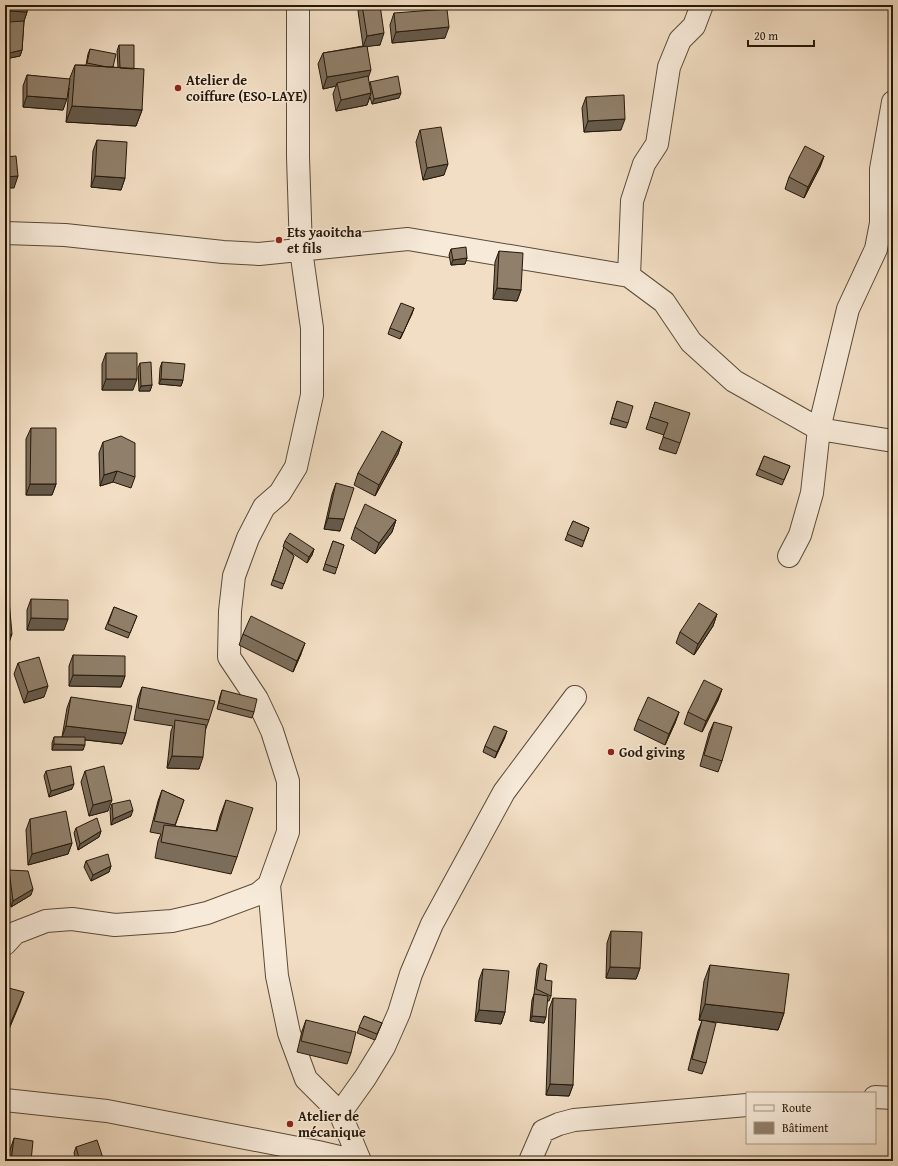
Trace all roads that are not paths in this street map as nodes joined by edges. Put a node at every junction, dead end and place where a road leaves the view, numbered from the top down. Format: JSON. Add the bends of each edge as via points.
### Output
{"nodes":[{"id":1,"x":298,"y":5,"type":"edge"},
{"id":2,"x":702,"y":5,"type":"edge"},
{"id":3,"x":893,"y":102,"type":"edge"},
{"id":4,"x":5,"y":233,"type":"edge"},
{"id":5,"x":301,"y":250,"type":"junction"},
{"id":6,"x":629,"y":276,"type":"junction"},
{"id":7,"x":819,"y":429,"type":"junction"},
{"id":8,"x":893,"y":442,"type":"edge"},
{"id":9,"x":789,"y":556,"type":"dead end"},
{"id":10,"x":576,"y":697,"type":"dead end"},
{"id":11,"x":269,"y":885,"type":"junction"},
{"id":12,"x":5,"y":944,"type":"edge"},
{"id":13,"x":876,"y":1097,"type":"edge"},
{"id":14,"x":893,"y":1098,"type":"edge"},
{"id":15,"x":5,"y":1100,"type":"edge"},
{"id":16,"x":746,"y":1105,"type":"edge"},
{"id":17,"x":340,"y":1113,"type":"junction"},
{"id":18,"x":356,"y":1161,"type":"edge"},
{"id":19,"x":360,"y":1161,"type":"edge"},
{"id":20,"x":530,"y":1161,"type":"edge"}],
"edges":[{"from":1,"to":5,"type":"street"},
{"from":2,"to":6,"type":"street","via":[[694,26],[680,40],[669,67],[657,144],[644,164],[632,201]]},
{"from":3,"to":7,"type":"street","via":[[881,169],[881,223],[876,249],[848,309]]},
{"from":4,"to":5,"type":"street","via":[[65,235],[223,252],[259,254]]},
{"from":5,"to":6,"type":"street","via":[[408,239]]},
{"from":5,"to":11,"type":"street","via":[[312,328],[312,395],[296,467],[280,493],[264,508],[248,538],[234,576],[230,611],[228,657],[257,699],[272,731],[288,781],[288,832]]},
{"from":6,"to":7,"type":"street","via":[[664,302],[691,342],[734,381]]},
{"from":7,"to":8,"type":"street"},
{"from":7,"to":9,"type":"street","via":[[812,493],[800,535]]},
{"from":10,"to":17,"type":"street","via":[[504,792],[432,924],[384,1047]]},
{"from":11,"to":12,"type":"street","via":[[258,894],[207,913],[172,921],[115,925],[72,919],[46,921],[15,933]]},
{"from":11,"to":17,"type":"street","via":[[277,976],[288,1033],[306,1079]]},
{"from":13,"to":14,"type":"street"},
{"from":15,"to":18,"type":"street","via":[[107,1111]]},
{"from":16,"to":20,"type":"street","via":[[574,1120],[543,1131]]},
{"from":17,"to":19,"type":"street"}]}
